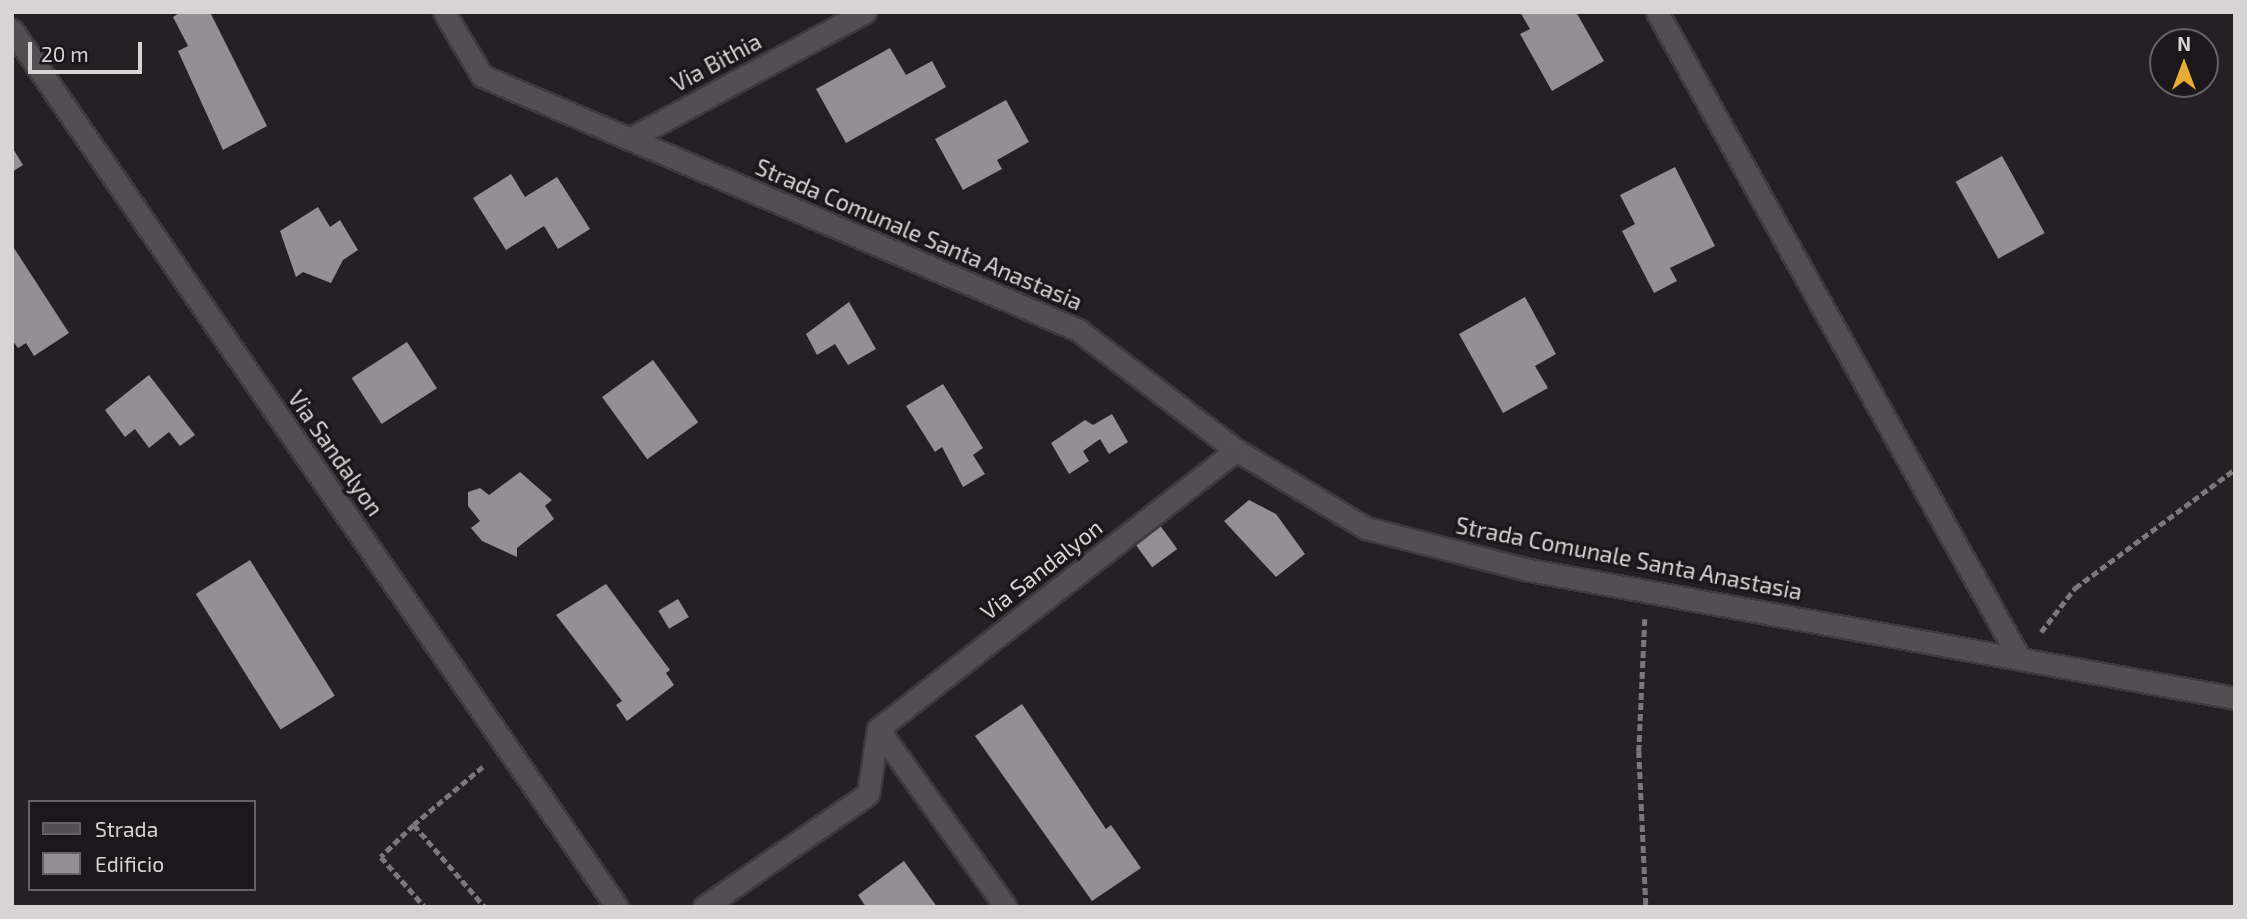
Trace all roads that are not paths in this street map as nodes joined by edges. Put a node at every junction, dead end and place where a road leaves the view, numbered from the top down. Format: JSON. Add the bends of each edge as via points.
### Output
{"nodes":[{"id":1,"x":444,"y":12,"type":"edge"},
{"id":2,"x":865,"y":12,"type":"edge"},
{"id":3,"x":1657,"y":12,"type":"edge"},
{"id":4,"x":12,"y":30,"type":"edge"},
{"id":5,"x":629,"y":139,"type":"junction"},
{"id":6,"x":1236,"y":450,"type":"junction"},
{"id":7,"x":2020,"y":659,"type":"junction"},
{"id":8,"x":2235,"y":698,"type":"edge"},
{"id":9,"x":878,"y":729,"type":"junction"},
{"id":10,"x":617,"y":907,"type":"edge"},
{"id":11,"x":704,"y":907,"type":"edge"},
{"id":12,"x":1006,"y":907,"type":"edge"}],
"edges":[{"from":1,"to":5,"type":"street","name":"Strada Comunale Santa Anastasia","via":[[482,76]]},
{"from":2,"to":5,"type":"street","name":"Via Bithia"},
{"from":3,"to":7,"type":"street"},
{"from":4,"to":10,"type":"street","name":"Via Sandalyon"},
{"from":5,"to":6,"type":"street","name":"Strada Comunale Santa Anastasia","via":[[1078,330]]},
{"from":6,"to":7,"type":"street","name":"Strada Comunale Santa Anastasia","via":[[1366,528],[1524,569]]},
{"from":6,"to":9,"type":"street","name":"Via Sandalyon"},
{"from":7,"to":8,"type":"street","name":"Strada Comunale Santa Anastasia"},
{"from":9,"to":11,"type":"street","via":[[868,794]]},
{"from":9,"to":12,"type":"street"}]}
